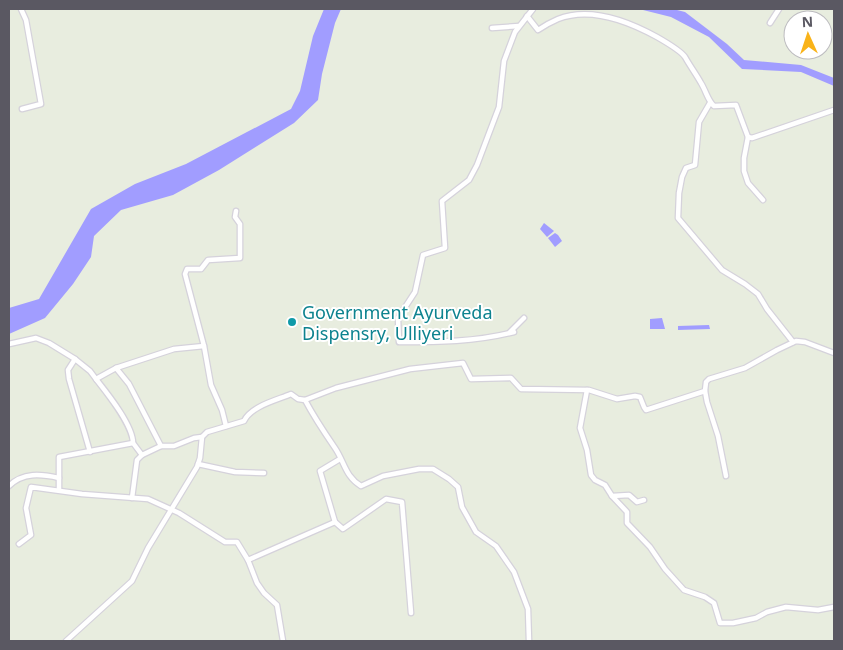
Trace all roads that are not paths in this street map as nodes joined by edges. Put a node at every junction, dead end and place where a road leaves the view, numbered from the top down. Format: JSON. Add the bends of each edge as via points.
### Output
{"nodes":[{"id":1,"x":21,"y":9,"type":"edge"},
{"id":2,"x":533,"y":9,"type":"edge"},
{"id":3,"x":779,"y":9,"type":"edge"},
{"id":4,"x":527,"y":16,"type":"junction"},
{"id":5,"x":770,"y":23,"type":"dead end"},
{"id":6,"x":519,"y":26,"type":"junction"},
{"id":7,"x":492,"y":28,"type":"dead end"},
{"id":8,"x":710,"y":103,"type":"junction"},
{"id":9,"x":22,"y":109,"type":"dead end"},
{"id":10,"x":834,"y":110,"type":"edge"},
{"id":11,"x":748,"y":138,"type":"junction"},
{"id":12,"x":763,"y":200,"type":"dead end"},
{"id":13,"x":236,"y":211,"type":"dead end"},
{"id":14,"x":524,"y":318,"type":"dead end"},
{"id":15,"x":793,"y":342,"type":"junction"},
{"id":16,"x":9,"y":344,"type":"edge"},
{"id":17,"x":204,"y":346,"type":"junction"},
{"id":18,"x":834,"y":353,"type":"edge"},
{"id":19,"x":75,"y":359,"type":"junction"},
{"id":20,"x":116,"y":368,"type":"junction"},
{"id":21,"x":96,"y":379,"type":"junction"},
{"id":22,"x":587,"y":390,"type":"junction"},
{"id":23,"x":705,"y":391,"type":"junction"},
{"id":24,"x":305,"y":400,"type":"junction"},
{"id":25,"x":226,"y":426,"type":"junction"},
{"id":26,"x":202,"y":437,"type":"junction"},
{"id":27,"x":133,"y":443,"type":"junction"},
{"id":28,"x":161,"y":446,"type":"junction"},
{"id":29,"x":90,"y":452,"type":"junction"},
{"id":30,"x":142,"y":456,"type":"junction"},
{"id":31,"x":340,"y":459,"type":"junction"},
{"id":32,"x":198,"y":464,"type":"junction"},
{"id":33,"x":264,"y":473,"type":"dead end"},
{"id":34,"x":726,"y":476,"type":"dead end"},
{"id":35,"x":59,"y":478,"type":"junction"},
{"id":36,"x":9,"y":486,"type":"edge"},
{"id":37,"x":59,"y":490,"type":"junction"},
{"id":38,"x":612,"y":496,"type":"junction"},
{"id":39,"x":132,"y":498,"type":"junction"},
{"id":40,"x":644,"y":500,"type":"dead end"},
{"id":41,"x":170,"y":509,"type":"junction"},
{"id":42,"x":335,"y":522,"type":"junction"},
{"id":43,"x":19,"y":544,"type":"dead end"},
{"id":44,"x":248,"y":560,"type":"junction"},
{"id":45,"x":834,"y":608,"type":"edge"},
{"id":46,"x":411,"y":612,"type":"dead end"},
{"id":47,"x":66,"y":641,"type":"edge"},
{"id":48,"x":283,"y":641,"type":"edge"},
{"id":49,"x":529,"y":641,"type":"edge"}],
"edges":[{"from":1,"to":9,"type":"street","via":[[26,20],[41,104]]},
{"from":2,"to":4,"type":"street"},
{"from":3,"to":5,"type":"street"},
{"from":4,"to":6,"type":"street"},
{"from":4,"to":8,"type":"street","via":[[538,30],[558,19],[582,14],[626,22],[646,31],[684,56]]},
{"from":6,"to":7,"type":"street"},
{"from":6,"to":14,"type":"street","via":[[504,61],[499,106],[477,165],[469,180],[442,200],[446,248],[423,255],[415,292],[398,318],[398,342],[450,342],[495,337],[512,332]]},
{"from":8,"to":11,"type":"street","via":[[714,106],[736,105]]},
{"from":8,"to":15,"type":"street","via":[[700,122],[695,165],[686,168],[682,177],[678,218],[722,270],[758,294]]},
{"from":10,"to":11,"type":"street"},
{"from":11,"to":12,"type":"street","via":[[744,171],[748,184]]},
{"from":13,"to":17,"type":"street","via":[[235,217],[240,224],[240,258],[208,260],[201,269],[187,269]]},
{"from":15,"to":18,"type":"street","via":[[800,341]]},
{"from":15,"to":23,"type":"street","via":[[745,368],[709,379]]},
{"from":16,"to":19,"type":"street","via":[[36,338]]},
{"from":17,"to":20,"type":"street","via":[[174,348]]},
{"from":17,"to":25,"type":"street","via":[[211,385]]},
{"from":19,"to":21,"type":"street"},
{"from":19,"to":29,"type":"street","via":[[68,370],[69,379]]},
{"from":20,"to":21,"type":"street"},
{"from":20,"to":28,"type":"street","via":[[129,384]]},
{"from":21,"to":27,"type":"street","via":[[112,399],[133,436]]},
{"from":22,"to":23,"type":"street","via":[[617,399],[640,397],[646,410]]},
{"from":22,"to":24,"type":"street","via":[[521,389],[511,378],[471,379],[463,363],[410,369],[336,388]]},
{"from":22,"to":38,"type":"street","via":[[580,428],[591,475],[605,484]]},
{"from":23,"to":34,"type":"street"},
{"from":24,"to":25,"type":"street","via":[[291,394],[254,410],[244,421]]},
{"from":24,"to":31,"type":"street"},
{"from":25,"to":26,"type":"street"},
{"from":26,"to":28,"type":"street","via":[[174,446]]},
{"from":26,"to":32,"type":"street"},
{"from":27,"to":29,"type":"street"},
{"from":27,"to":30,"type":"street"},
{"from":28,"to":30,"type":"street"},
{"from":29,"to":35,"type":"street","via":[[59,458]]},
{"from":30,"to":39,"type":"street","via":[[137,460]]},
{"from":31,"to":42,"type":"street","via":[[320,471]]},
{"from":31,"to":49,"type":"street","via":[[352,481],[361,486],[383,476],[433,469],[458,487],[462,507],[476,532],[496,546],[514,572],[528,609]]},
{"from":32,"to":33,"type":"street","via":[[235,472]]},
{"from":32,"to":41,"type":"street"},
{"from":35,"to":36,"type":"street","via":[[40,474],[15,480]]},
{"from":35,"to":37,"type":"street"},
{"from":37,"to":39,"type":"street"},
{"from":37,"to":43,"type":"street","via":[[31,487],[26,508],[31,535]]},
{"from":38,"to":40,"type":"street","via":[[629,495],[637,502]]},
{"from":38,"to":45,"type":"street","via":[[626,512],[627,523],[684,590],[714,603],[720,622],[756,618],[786,607]]},
{"from":39,"to":41,"type":"street","via":[[148,499]]},
{"from":41,"to":44,"type":"street","via":[[225,542],[237,542]]},
{"from":41,"to":47,"type":"street","via":[[132,581]]},
{"from":42,"to":44,"type":"street"},
{"from":42,"to":46,"type":"street","via":[[343,529],[386,499],[402,502]]},
{"from":44,"to":48,"type":"street","via":[[264,593],[277,605]]}]}
